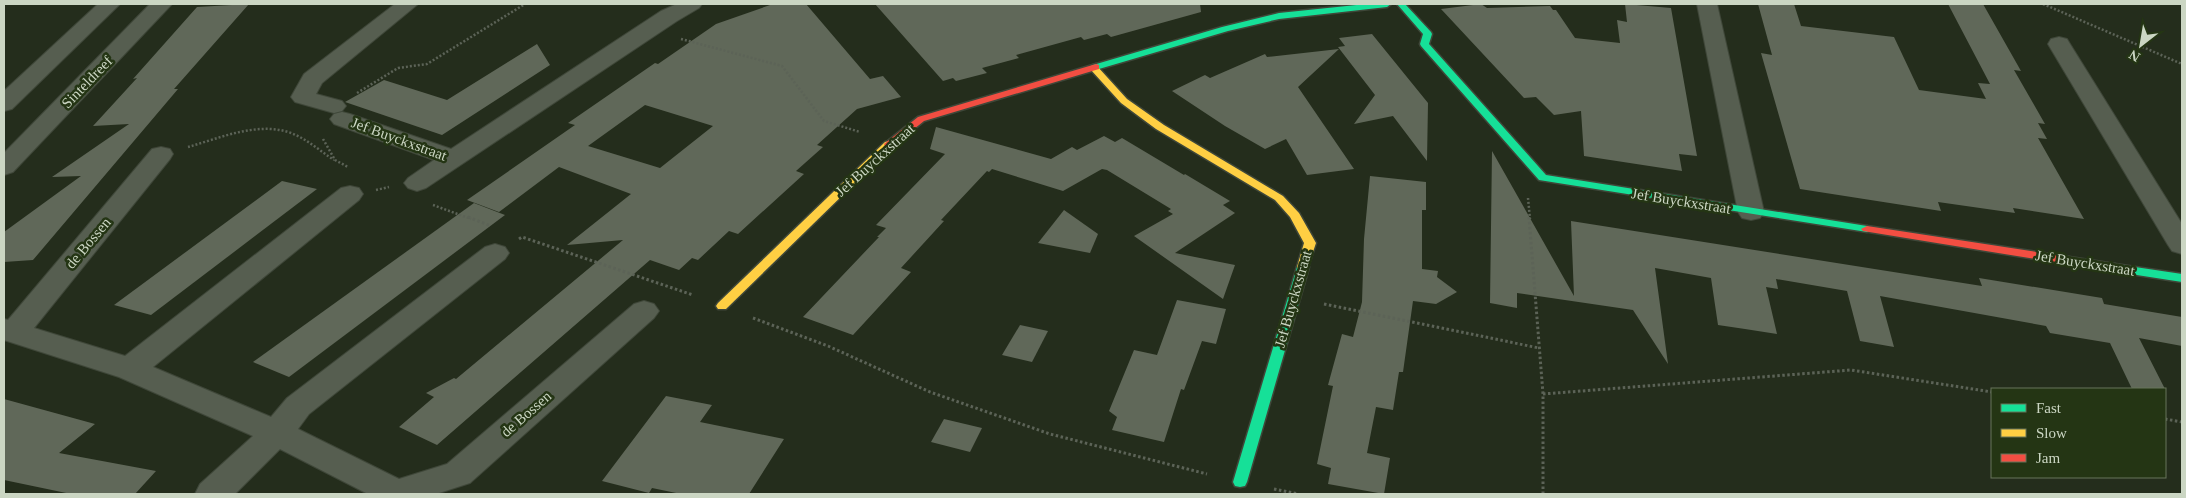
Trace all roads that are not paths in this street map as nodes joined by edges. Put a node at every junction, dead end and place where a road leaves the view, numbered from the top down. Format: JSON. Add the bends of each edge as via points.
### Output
{"nodes":[{"id":1,"x":110,"y":4,"type":"edge"},
{"id":2,"x":162,"y":4,"type":"edge"},
{"id":3,"x":408,"y":4,"type":"edge"},
{"id":4,"x":692,"y":4,"type":"edge"},
{"id":5,"x":1387,"y":4,"type":"edge"},
{"id":6,"x":1401,"y":4,"type":"edge"},
{"id":7,"x":1707,"y":4,"type":"edge"},
{"id":8,"x":2059,"y":44,"type":"dead end"},
{"id":9,"x":1094,"y":68,"type":"junction"},
{"id":10,"x":4,"y":104,"type":"edge"},
{"id":11,"x":161,"y":154,"type":"road end"},
{"id":12,"x":455,"y":159,"type":"junction"},
{"id":13,"x":6,"y":162,"type":"edge"},
{"id":14,"x":351,"y":182,"type":"road end"},
{"id":15,"x":417,"y":183,"type":"road end"},
{"id":16,"x":1751,"y":212,"type":"junction"},
{"id":17,"x":501,"y":238,"type":"road end"},
{"id":18,"x":2182,"y":245,"type":"edge"},
{"id":19,"x":2182,"y":278,"type":"edge"},
{"id":20,"x":722,"y":306,"type":"road end"},
{"id":21,"x":644,"y":311,"type":"dead end"},
{"id":22,"x":9,"y":330,"type":"edge"},
{"id":23,"x":130,"y":369,"type":"junction"},
{"id":24,"x":277,"y":433,"type":"junction"},
{"id":25,"x":1240,"y":482,"type":"road end"},
{"id":26,"x":212,"y":494,"type":"edge"},
{"id":27,"x":395,"y":494,"type":"edge"}],
"edges":[{"from":1,"to":10,"type":"street"},
{"from":2,"to":13,"type":"street","name":"Sinteldreef"},
{"from":3,"to":12,"type":"street","name":"Jef Buyckxstraat","via":[[312,80],[304,97]]},
{"from":4,"to":12,"type":"street","name":"Jef Buyckxstraat"},
{"from":5,"to":9,"type":"street","name":"Jef Buyckxstraat","via":[[1278,16]]},
{"from":6,"to":16,"type":"street","name":"Jef Buyckxstraat","via":[[1428,34],[1424,44],[1544,178]]},
{"from":7,"to":16,"type":"street","name":"Jef Buyckxstraat"},
{"from":8,"to":18,"type":"street"},
{"from":9,"to":20,"type":"street","name":"Jef Buyckxstraat","via":[[920,119],[892,142]]},
{"from":9,"to":25,"type":"street","name":"Jef Buyckxstraat","via":[[1124,101],[1160,127],[1279,198],[1295,215],[1310,243]]},
{"from":11,"to":22,"type":"street","name":"de Bossen"},
{"from":12,"to":15,"type":"street","name":"Jef Buyckxstraat"},
{"from":14,"to":23,"type":"street"},
{"from":16,"to":19,"type":"street","name":"Jef Buyckxstraat"},
{"from":17,"to":24,"type":"street","via":[[298,406]]},
{"from":21,"to":27,"type":"street","name":"de Bossen","via":[[458,474]]},
{"from":22,"to":23,"type":"street","name":"de Bossen"},
{"from":23,"to":24,"type":"street","name":"de Bossen"},
{"from":24,"to":26,"type":"street","via":[[246,466]]},
{"from":24,"to":27,"type":"street","name":"de Bossen"}]}
